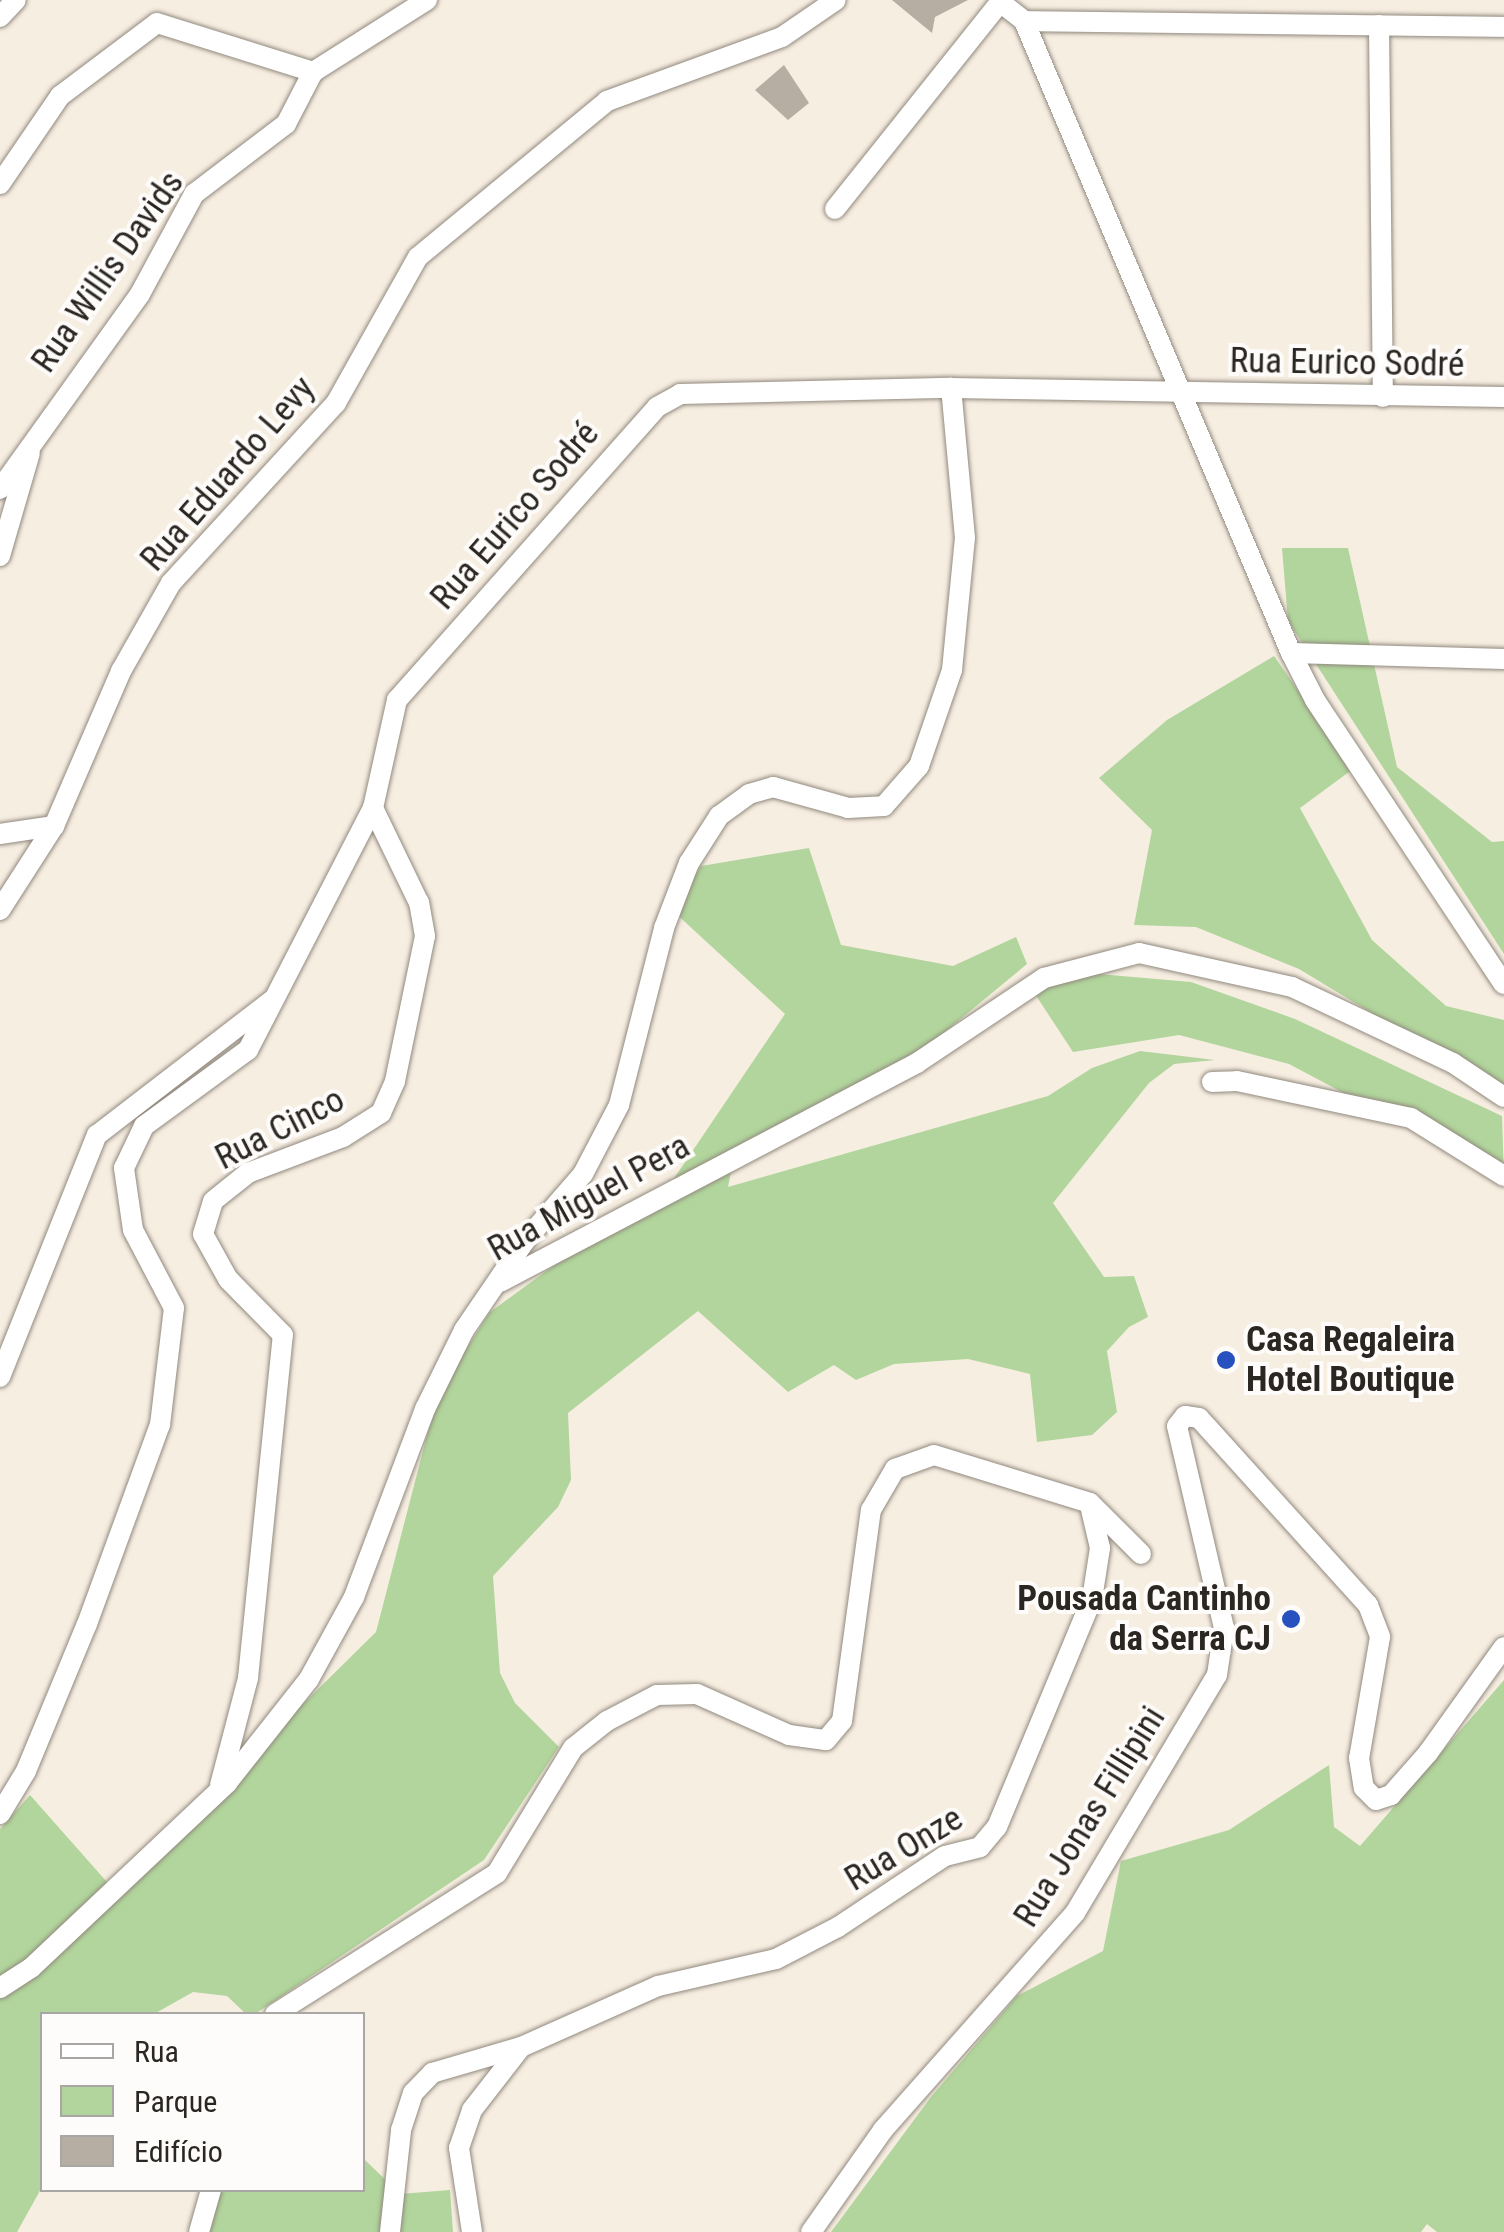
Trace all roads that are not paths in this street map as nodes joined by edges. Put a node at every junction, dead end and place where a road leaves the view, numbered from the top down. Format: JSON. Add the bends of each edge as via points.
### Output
{"nodes":[{"id":1,"x":16,"y":0,"type":"edge"},
{"id":2,"x":427,"y":0,"type":"edge"},
{"id":3,"x":836,"y":0,"type":"edge"},
{"id":4,"x":1001,"y":1,"type":"edge"},
{"id":5,"x":0,"y":17,"type":"edge"},
{"id":6,"x":1024,"y":21,"type":"junction"},
{"id":7,"x":1379,"y":25,"type":"junction"},
{"id":8,"x":1504,"y":27,"type":"edge"},
{"id":9,"x":314,"y":72,"type":"junction"},
{"id":10,"x":0,"y":184,"type":"edge"},
{"id":11,"x":835,"y":210,"type":"dead end"},
{"id":12,"x":951,"y":388,"type":"junction"},
{"id":13,"x":1182,"y":393,"type":"junction"},
{"id":14,"x":1382,"y":397,"type":"junction"},
{"id":15,"x":1504,"y":397,"type":"edge"},
{"id":16,"x":34,"y":438,"type":"junction"},
{"id":17,"x":0,"y":490,"type":"edge"},
{"id":18,"x":0,"y":556,"type":"edge"},
{"id":19,"x":1291,"y":653,"type":"junction"},
{"id":20,"x":1504,"y":659,"type":"edge"},
{"id":21,"x":374,"y":808,"type":"junction"},
{"id":22,"x":54,"y":826,"type":"junction"},
{"id":23,"x":0,"y":834,"type":"edge"},
{"id":24,"x":0,"y":910,"type":"edge"},
{"id":25,"x":1504,"y":984,"type":"edge"},
{"id":26,"x":282,"y":993,"type":"junction"},
{"id":27,"x":1212,"y":1082,"type":"dead end"},
{"id":28,"x":1504,"y":1096,"type":"edge"},
{"id":29,"x":1504,"y":1176,"type":"edge"},
{"id":30,"x":494,"y":1285,"type":"junction"},
{"id":31,"x":0,"y":1377,"type":"edge"},
{"id":32,"x":1090,"y":1502,"type":"junction"},
{"id":33,"x":1142,"y":1554,"type":"dead end"},
{"id":34,"x":1504,"y":1647,"type":"edge"},
{"id":35,"x":218,"y":1791,"type":"junction"},
{"id":36,"x":0,"y":1814,"type":"edge"},
{"id":37,"x":0,"y":1988,"type":"edge"},
{"id":38,"x":278,"y":2012,"type":"edge"},
{"id":39,"x":521,"y":2047,"type":"junction"},
{"id":40,"x":210,"y":2200,"type":"edge"},
{"id":41,"x":199,"y":2232,"type":"edge"},
{"id":42,"x":390,"y":2232,"type":"edge"},
{"id":43,"x":472,"y":2232,"type":"edge"},
{"id":44,"x":812,"y":2232,"type":"edge"}],
"edges":[{"from":1,"to":5,"type":"street"},
{"from":2,"to":9,"type":"street","name":"Rua Willis Davids"},
{"from":3,"to":22,"type":"street","name":"Rua Eduardo Levy","via":[[782,37],[607,102],[418,257],[336,403],[171,583],[121,671]]},
{"from":4,"to":6,"type":"street"},
{"from":4,"to":11,"type":"street"},
{"from":6,"to":7,"type":"street"},
{"from":6,"to":13,"type":"street"},
{"from":7,"to":8,"type":"street"},
{"from":7,"to":14,"type":"street"},
{"from":9,"to":10,"type":"street","via":[[157,23],[60,96]]},
{"from":9,"to":16,"type":"street","name":"Rua Willis Davids","via":[[286,124],[194,194],[140,294]]},
{"from":12,"to":13,"type":"street","name":"Rua Eurico Sodré"},
{"from":12,"to":21,"type":"street","name":"Rua Eurico Sodré","via":[[668,398],[396,700]]},
{"from":12,"to":30,"type":"street","via":[[965,538],[952,670],[920,766],[884,806],[848,808],[773,786],[719,816],[688,863],[664,928],[619,1105],[582,1174]]},
{"from":13,"to":14,"type":"street","name":"Rua Eurico Sodré"},
{"from":13,"to":19,"type":"street"},
{"from":14,"to":15,"type":"street","name":"Rua Eurico Sodré"},
{"from":16,"to":17,"type":"street","name":"Rua Willis Davids"},
{"from":16,"to":18,"type":"street"},
{"from":19,"to":20,"type":"street"},
{"from":19,"to":25,"type":"street","via":[[1315,700]]},
{"from":21,"to":26,"type":"street","name":"Rua Eurico Sodré"},
{"from":21,"to":35,"type":"street","name":"Rua Cinco","via":[[419,903],[425,936],[396,1080],[381,1113],[343,1137],[248,1173],[213,1201],[203,1234],[228,1279],[283,1335],[248,1678]]},
{"from":22,"to":23,"type":"street"},
{"from":22,"to":24,"type":"street","name":"Rua Eduardo Levy"},
{"from":26,"to":31,"type":"street","name":"Rua Eurico Sodré","via":[[97,1135]]},
{"from":26,"to":36,"type":"street","via":[[248,1050],[144,1126],[124,1168],[133,1230],[174,1308],[160,1425],[26,1771]]},
{"from":27,"to":29,"type":"street","via":[[1411,1118]]},
{"from":28,"to":30,"type":"street","name":"Rua Miguel Pera","via":[[1454,1063],[1292,987],[1140,953],[1044,978],[917,1063]]},
{"from":30,"to":35,"type":"street","name":"Rua Miguel Pera","via":[[425,1409],[354,1597],[310,1678]]},
{"from":32,"to":33,"type":"street"},
{"from":32,"to":38,"type":"street","via":[[934,1455],[895,1469],[871,1510],[842,1721],[826,1740],[789,1735],[697,1694],[657,1695],[606,1720],[573,1748],[496,1873]]},
{"from":32,"to":39,"type":"street","name":"Rua Onze","via":[[1100,1548],[1092,1599],[997,1827],[980,1847],[945,1856],[838,1927],[776,1958],[658,1986]]},
{"from":34,"to":44,"type":"street","name":"Rua Jonas Fillipini","via":[[1428,1753],[1392,1796],[1376,1800],[1364,1788],[1360,1758],[1380,1637],[1368,1605],[1199,1418],[1185,1416],[1177,1426],[1224,1628],[1217,1675],[1075,1914],[883,2130]]},
{"from":35,"to":37,"type":"street","name":"Rua Miguel Pera","via":[[31,1968]]},
{"from":39,"to":42,"type":"street","name":"Rua Onze","via":[[432,2073],[412,2093],[400,2130]]},
{"from":39,"to":43,"type":"street","name":"Rua Onze","via":[[472,2110],[460,2148]]},
{"from":40,"to":41,"type":"street"}]}
